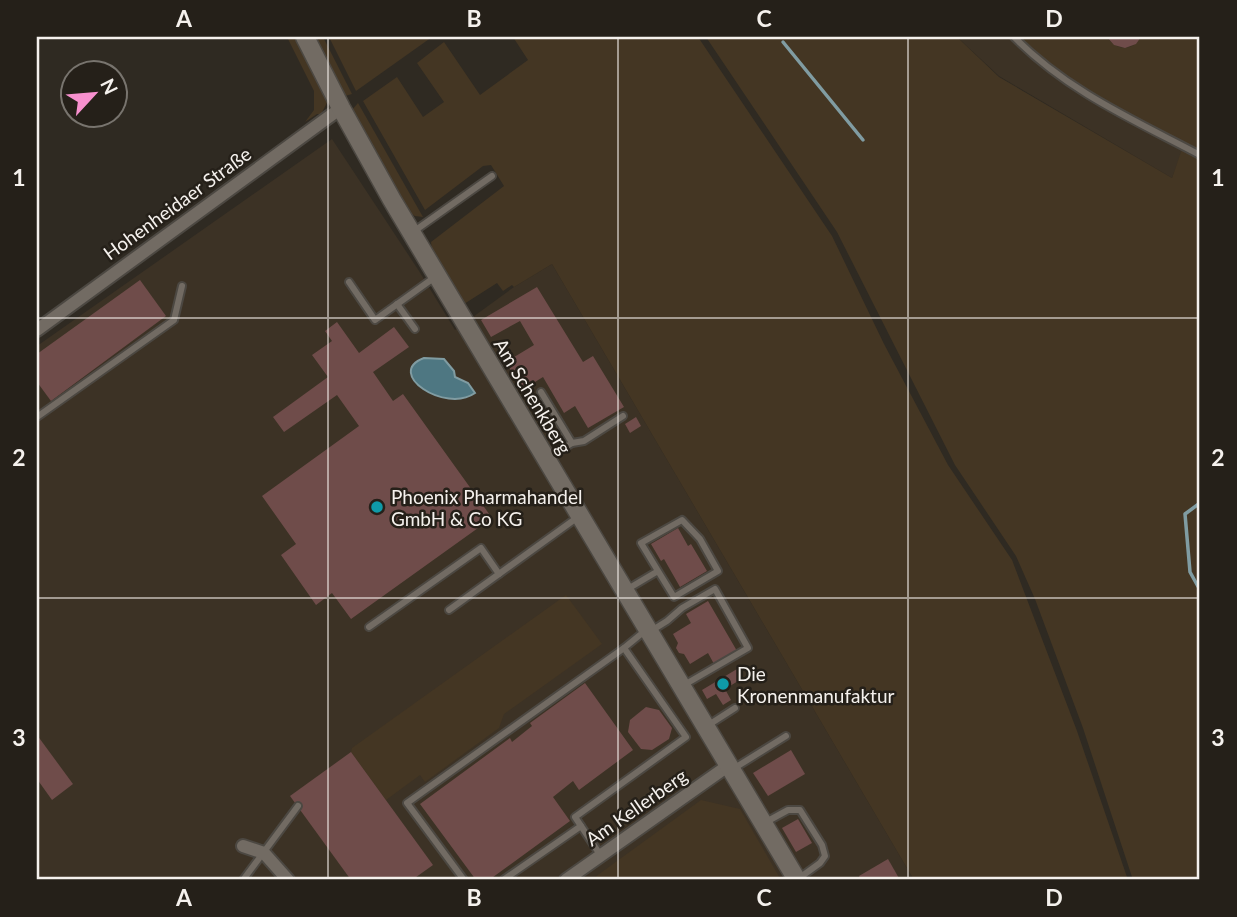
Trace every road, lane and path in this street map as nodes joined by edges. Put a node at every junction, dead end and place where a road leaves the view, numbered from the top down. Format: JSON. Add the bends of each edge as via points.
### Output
{"nodes":[{"id":1,"x":305,"y":37,"type":"edge"},
{"id":2,"x":1014,"y":37,"type":"edge"},
{"id":3,"x":341,"y":108,"type":"junction"},
{"id":4,"x":1200,"y":155,"type":"edge"},
{"id":5,"x":492,"y":176,"type":"dead end"},
{"id":6,"x":412,"y":233,"type":"junction"},
{"id":7,"x":437,"y":276,"type":"junction"},
{"id":8,"x":349,"y":282,"type":"dead end"},
{"id":9,"x":183,"y":286,"type":"dead end"},
{"id":10,"x":397,"y":304,"type":"junction"},
{"id":11,"x":415,"y":329,"type":"dead end"},
{"id":12,"x":37,"y":330,"type":"edge"},
{"id":13,"x":541,"y":392,"type":"dead end"},
{"id":14,"x":623,"y":416,"type":"dead end"},
{"id":15,"x":37,"y":417,"type":"edge"},
{"id":16,"x":572,"y":443,"type":"junction"},
{"id":17,"x":546,"y":459,"type":"junction"},
{"id":18,"x":580,"y":516,"type":"junction"},
{"id":19,"x":658,"y":571,"type":"junction"},
{"id":20,"x":499,"y":574,"type":"junction"},
{"id":21,"x":625,"y":591,"type":"junction"},
{"id":22,"x":449,"y":610,"type":"dead end"},
{"id":23,"x":369,"y":627,"type":"dead end"},
{"id":24,"x":648,"y":630,"type":"junction"},
{"id":25,"x":624,"y":648,"type":"junction"},
{"id":26,"x":682,"y":687,"type":"junction"},
{"id":27,"x":735,"y":708,"type":"dead end"},
{"id":28,"x":706,"y":727,"type":"junction"},
{"id":29,"x":786,"y":737,"type":"dead end"},
{"id":30,"x":730,"y":768,"type":"junction"},
{"id":31,"x":298,"y":806,"type":"dead end"},
{"id":32,"x":763,"y":824,"type":"junction"},
{"id":33,"x":581,"y":826,"type":"junction"},
{"id":34,"x":243,"y":846,"type":"dead end"},
{"id":35,"x":264,"y":853,"type":"junction"},
{"id":36,"x":601,"y":856,"type":"junction"},
{"id":37,"x":243,"y":880,"type":"edge"},
{"id":38,"x":288,"y":880,"type":"edge"},
{"id":39,"x":464,"y":880,"type":"edge"},
{"id":40,"x":503,"y":880,"type":"edge"},
{"id":41,"x":566,"y":880,"type":"edge"},
{"id":42,"x":796,"y":880,"type":"edge"}],
"edges":[{"from":1,"to":3,"type":"main road","name":"Am Schenkberg"},
{"from":2,"to":4,"type":"lane","via":[[1070,85]]},
{"from":3,"to":6,"type":"main road","name":"Am Schenkberg"},
{"from":3,"to":12,"type":"street","name":"Hohenheidaer Straße"},
{"from":5,"to":6,"type":"lane"},
{"from":6,"to":7,"type":"main road","name":"Am Schenkberg"},
{"from":7,"to":10,"type":"lane"},
{"from":7,"to":17,"type":"main road","name":"Am Schenkberg"},
{"from":8,"to":10,"type":"lane","via":[[375,320]]},
{"from":9,"to":15,"type":"lane","via":[[174,320]]},
{"from":10,"to":11,"type":"lane"},
{"from":13,"to":16,"type":"lane"},
{"from":14,"to":16,"type":"lane","via":[[584,441]]},
{"from":16,"to":17,"type":"lane"},
{"from":17,"to":18,"type":"main road","name":"Am Schenkberg"},
{"from":18,"to":20,"type":"lane"},
{"from":18,"to":21,"type":"main road","name":"Am Schenkberg"},
{"from":19,"to":19,"type":"lane","via":[[641,543],[682,520],[700,539],[718,571],[674,597]]},
{"from":19,"to":21,"type":"lane"},
{"from":20,"to":22,"type":"lane"},
{"from":20,"to":23,"type":"lane","via":[[481,548]]},
{"from":21,"to":24,"type":"main road","name":"Am Schenkberg"},
{"from":24,"to":25,"type":"lane"},
{"from":24,"to":26,"type":"main road","name":"Am Schenkberg"},
{"from":24,"to":26,"type":"lane","via":[[715,589],[748,648]]},
{"from":25,"to":33,"type":"lane","via":[[686,737],[575,817]]},
{"from":25,"to":39,"type":"lane","via":[[407,803]]},
{"from":26,"to":28,"type":"main road","name":"Am Schenkberg"},
{"from":27,"to":28,"type":"lane"},
{"from":28,"to":30,"type":"main road","name":"Am Schenkberg"},
{"from":29,"to":30,"type":"lane"},
{"from":30,"to":32,"type":"main road","name":"Am Schenkberg"},
{"from":30,"to":36,"type":"street","name":"Am Kellerberg"},
{"from":31,"to":35,"type":"lane"},
{"from":32,"to":42,"type":"main road","name":"Am Schenkberg"},
{"from":32,"to":42,"type":"lane","via":[[788,810],[800,810],[822,845],[825,856],[820,863]]},
{"from":33,"to":36,"type":"lane"},
{"from":33,"to":40,"type":"lane"},
{"from":34,"to":35,"type":"street"},
{"from":35,"to":37,"type":"lane"},
{"from":35,"to":38,"type":"street"},
{"from":36,"to":41,"type":"street","name":"Am Kellerberg"}]}
